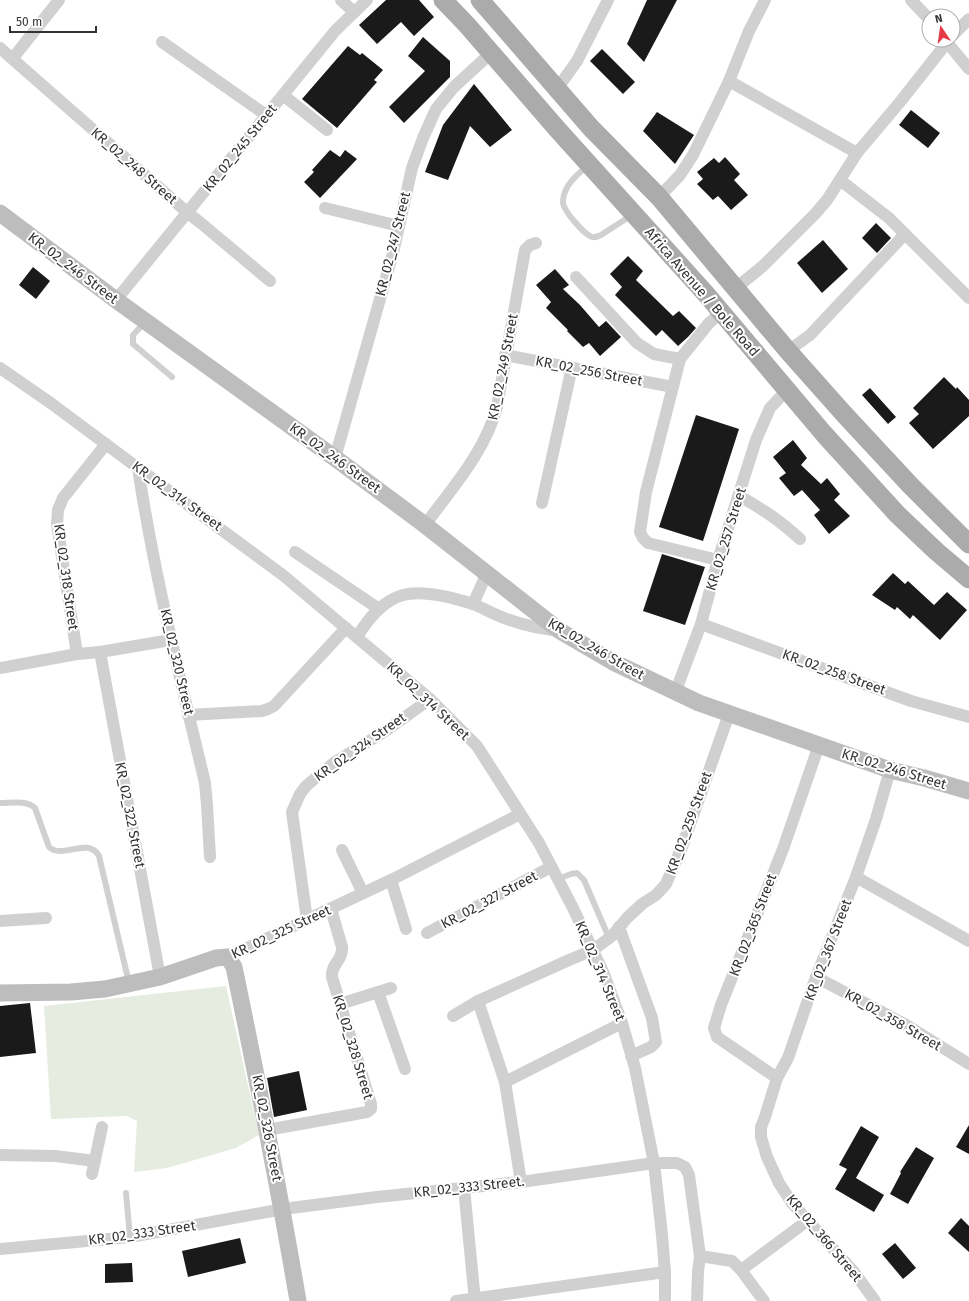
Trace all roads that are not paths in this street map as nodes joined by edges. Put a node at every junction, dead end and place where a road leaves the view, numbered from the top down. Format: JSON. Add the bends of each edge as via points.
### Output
{"nodes":[{"id":1,"x":59,"y":0,"type":"edge"},
{"id":2,"x":341,"y":0,"type":"edge"},
{"id":3,"x":367,"y":0,"type":"edge"},
{"id":4,"x":443,"y":0,"type":"edge"},
{"id":5,"x":608,"y":0,"type":"edge"},
{"id":6,"x":765,"y":0,"type":"edge"},
{"id":7,"x":911,"y":0,"type":"edge"},
{"id":8,"x":489,"y":3,"type":"edge"},
{"id":9,"x":921,"y":11,"type":"edge"},
{"id":10,"x":354,"y":12,"type":"junction"},
{"id":11,"x":969,"y":19,"type":"edge"},
{"id":12,"x":961,"y":27,"type":"edge"},
{"id":13,"x":162,"y":42,"type":"dead end"},
{"id":14,"x":0,"y":48,"type":"edge"},
{"id":15,"x":941,"y":48,"type":"edge"},
{"id":16,"x":954,"y":48,"type":"edge"},
{"id":17,"x":491,"y":53,"type":"junction"},
{"id":18,"x":12,"y":58,"type":"junction"},
{"id":19,"x":969,"y":69,"type":"edge"},
{"id":20,"x":729,"y":81,"type":"junction"},
{"id":21,"x":557,"y":89,"type":"junction"},
{"id":22,"x":283,"y":95,"type":"junction"},
{"id":23,"x":266,"y":115,"type":"junction"},
{"id":24,"x":327,"y":130,"type":"dead end"},
{"id":25,"x":857,"y":153,"type":"junction"},
{"id":26,"x":589,"y":164,"type":"junction"},
{"id":27,"x":840,"y":180,"type":"junction"},
{"id":28,"x":659,"y":197,"type":"junction"},
{"id":29,"x":325,"y":208,"type":"dead end"},
{"id":30,"x":0,"y":213,"type":"edge"},
{"id":31,"x":188,"y":213,"type":"junction"},
{"id":32,"x":633,"y":214,"type":"junction"},
{"id":33,"x":399,"y":226,"type":"junction"},
{"id":34,"x":905,"y":234,"type":"junction"},
{"id":35,"x":536,"y":243,"type":"dead end"},
{"id":36,"x":576,"y":277,"type":"dead end"},
{"id":37,"x":270,"y":281,"type":"dead end"},
{"id":38,"x":736,"y":288,"type":"junction"},
{"id":39,"x":969,"y":298,"type":"edge"},
{"id":40,"x":116,"y":300,"type":"junction"},
{"id":41,"x":722,"y":312,"type":"junction"},
{"id":42,"x":146,"y":321,"type":"junction"},
{"id":43,"x":788,"y":351,"type":"junction"},
{"id":44,"x":505,"y":355,"type":"junction"},
{"id":45,"x":680,"y":359,"type":"junction"},
{"id":46,"x":572,"y":367,"type":"junction"},
{"id":47,"x":1,"y":369,"type":"edge"},
{"id":48,"x":172,"y":376,"type":"dead end"},
{"id":49,"x":673,"y":387,"type":"junction"},
{"id":50,"x":787,"y":390,"type":"junction"},
{"id":51,"x":106,"y":444,"type":"junction"},
{"id":52,"x":334,"y":458,"type":"junction"},
{"id":53,"x":138,"y":468,"type":"junction"},
{"id":54,"x":739,"y":496,"type":"junction"},
{"id":55,"x":542,"y":503,"type":"dead end"},
{"id":56,"x":425,"y":525,"type":"junction"},
{"id":57,"x":800,"y":538,"type":"dead end"},
{"id":58,"x":969,"y":544,"type":"edge"},
{"id":59,"x":295,"y":552,"type":"dead end"},
{"id":60,"x":718,"y":560,"type":"junction"},
{"id":61,"x":487,"y":573,"type":"junction"},
{"id":62,"x":969,"y":579,"type":"edge"},
{"id":63,"x":473,"y":604,"type":"junction"},
{"id":64,"x":379,"y":609,"type":"junction"},
{"id":65,"x":701,"y":624,"type":"junction"},
{"id":66,"x":346,"y":628,"type":"junction"},
{"id":67,"x":560,"y":631,"type":"junction"},
{"id":68,"x":357,"y":637,"type":"junction"},
{"id":69,"x":171,"y":640,"type":"junction"},
{"id":70,"x":100,"y":652,"type":"junction"},
{"id":71,"x":77,"y":654,"type":"junction"},
{"id":72,"x":0,"y":668,"type":"edge"},
{"id":73,"x":675,"y":693,"type":"junction"},
{"id":74,"x":430,"y":699,"type":"junction"},
{"id":75,"x":729,"y":714,"type":"junction"},
{"id":76,"x":188,"y":715,"type":"junction"},
{"id":77,"x":969,"y":717,"type":"edge"},
{"id":78,"x":820,"y":745,"type":"junction"},
{"id":79,"x":890,"y":770,"type":"junction"},
{"id":80,"x":969,"y":792,"type":"edge"},
{"id":81,"x":0,"y":803,"type":"edge"},
{"id":82,"x":520,"y":814,"type":"junction"},
{"id":83,"x":342,"y":850,"type":"dead end"},
{"id":84,"x":210,"y":857,"type":"dead end"},
{"id":85,"x":551,"y":868,"type":"junction"},
{"id":86,"x":856,"y":876,"type":"junction"},
{"id":87,"x":558,"y":879,"type":"junction"},
{"id":88,"x":391,"y":880,"type":"junction"},
{"id":89,"x":363,"y":893,"type":"junction"},
{"id":90,"x":331,"y":909,"type":"junction"},
{"id":91,"x":46,"y":918,"type":"dead end"},
{"id":92,"x":307,"y":920,"type":"junction"},
{"id":93,"x":0,"y":921,"type":"edge"},
{"id":94,"x":619,"y":927,"type":"junction"},
{"id":95,"x":406,"y":929,"type":"dead end"},
{"id":96,"x":427,"y":933,"type":"dead end"},
{"id":97,"x":609,"y":938,"type":"junction"},
{"id":98,"x":969,"y":941,"type":"edge"},
{"id":99,"x":593,"y":950,"type":"junction"},
{"id":100,"x":228,"y":957,"type":"junction"},
{"id":101,"x":160,"y":977,"type":"junction"},
{"id":102,"x":816,"y":977,"type":"junction"},
{"id":103,"x":130,"y":984,"type":"junction"},
{"id":104,"x":391,"y":988,"type":"dead end"},
{"id":105,"x":378,"y":992,"type":"junction"},
{"id":106,"x":0,"y":993,"type":"edge"},
{"id":107,"x":478,"y":1001,"type":"junction"},
{"id":108,"x":340,"y":1004,"type":"junction"},
{"id":109,"x":453,"y":1016,"type":"dead end"},
{"id":110,"x":622,"y":1023,"type":"junction"},
{"id":111,"x":631,"y":1056,"type":"junction"},
{"id":112,"x":969,"y":1064,"type":"edge"},
{"id":113,"x":405,"y":1069,"type":"dead end"},
{"id":114,"x":777,"y":1078,"type":"junction"},
{"id":115,"x":504,"y":1082,"type":"junction"},
{"id":116,"x":102,"y":1127,"type":"dead end"},
{"id":117,"x":761,"y":1128,"type":"joint"},
{"id":118,"x":267,"y":1130,"type":"junction"},
{"id":119,"x":0,"y":1155,"type":"edge"},
{"id":120,"x":95,"y":1162,"type":"junction"},
{"id":121,"x":654,"y":1163,"type":"junction"},
{"id":122,"x":92,"y":1174,"type":"dead end"},
{"id":123,"x":521,"y":1182,"type":"junction"},
{"id":124,"x":464,"y":1188,"type":"junction"},
{"id":125,"x":126,"y":1193,"type":"dead end"},
{"id":126,"x":283,"y":1209,"type":"junction"},
{"id":127,"x":807,"y":1221,"type":"junction"},
{"id":128,"x":130,"y":1237,"type":"junction"},
{"id":129,"x":0,"y":1249,"type":"edge"},
{"id":130,"x":700,"y":1256,"type":"junction"},
{"id":131,"x":741,"y":1270,"type":"junction"},
{"id":132,"x":665,"y":1272,"type":"junction"},
{"id":133,"x":475,"y":1300,"type":"edge"},
{"id":134,"x":298,"y":1301,"type":"edge"},
{"id":135,"x":456,"y":1301,"type":"edge"},
{"id":136,"x":665,"y":1301,"type":"edge"},
{"id":137,"x":697,"y":1301,"type":"edge"},
{"id":138,"x":764,"y":1301,"type":"edge"},
{"id":139,"x":875,"y":1301,"type":"edge"}],
"edges":[{"from":1,"to":18,"type":"street"},
{"from":2,"to":10,"type":"street"},
{"from":3,"to":10,"type":"street","name":"KR_02_245 Street"},
{"from":4,"to":17,"type":"main road","name":"Africa Avenue / Bole Road"},
{"from":5,"to":21,"type":"street","via":[[577,61]]},
{"from":6,"to":20,"type":"street","via":[[752,24]]},
{"from":7,"to":9,"type":"street"},
{"from":8,"to":21,"type":"main road","name":"Africa Avenue / Bole Road","via":[[519,47]]},
{"from":10,"to":22,"type":"street","name":"KR_02_245 Street","via":[[335,31]]},
{"from":11,"to":12,"type":"street"},
{"from":13,"to":23,"type":"street"},
{"from":14,"to":18,"type":"street","name":"KR_02_248 Street"},
{"from":15,"to":25,"type":"street"},
{"from":16,"to":19,"type":"street"},
{"from":17,"to":26,"type":"main road","name":"Africa Avenue / Bole Road"},
{"from":17,"to":33,"type":"street","name":"KR_02_247 Street","via":[[454,87],[436,109],[412,168]]},
{"from":18,"to":31,"type":"street","name":"KR_02_248 Street"},
{"from":20,"to":25,"type":"street"},
{"from":20,"to":28,"type":"street","via":[[680,175]]},
{"from":21,"to":28,"type":"main road","name":"Africa Avenue / Bole Road","via":[[591,128]]},
{"from":22,"to":23,"type":"street","name":"KR_02_245 Street"},
{"from":22,"to":24,"type":"street"},
{"from":23,"to":31,"type":"street","name":"KR_02_245 Street"},
{"from":25,"to":27,"type":"street"},
{"from":26,"to":32,"type":"main road","name":"Africa Avenue / Bole Road"},
{"from":26,"to":32,"type":"lane","via":[[571,181],[562,200],[577,225],[592,237],[596,237]]},
{"from":27,"to":34,"type":"street","via":[[879,209]]},
{"from":27,"to":38,"type":"street","via":[[810,220],[763,266]]},
{"from":28,"to":38,"type":"main road","name":"Africa Avenue / Bole Road"},
{"from":29,"to":33,"type":"street"},
{"from":30,"to":40,"type":"street","name":"KR_02_246 Street"},
{"from":31,"to":37,"type":"street","name":"KR_02_248 Street"},
{"from":31,"to":40,"type":"street","name":"KR_02_245 Street"},
{"from":32,"to":41,"type":"main road","name":"Africa Avenue / Bole Road"},
{"from":33,"to":52,"type":"street","name":"KR_02_247 Street"},
{"from":34,"to":39,"type":"street"},
{"from":34,"to":43,"type":"street","via":[[810,335]]},
{"from":35,"to":44,"type":"street","name":"KR_02_249 Street","via":[[525,250]]},
{"from":36,"to":45,"type":"street","via":[[637,343],[654,354]]},
{"from":38,"to":43,"type":"main road","name":"Africa Avenue / Bole Road"},
{"from":40,"to":42,"type":"street","name":"KR_02_246 Street"},
{"from":41,"to":45,"type":"street","via":[[709,323]]},
{"from":41,"to":50,"type":"main road","name":"Africa Avenue / Bole Road"},
{"from":42,"to":48,"type":"lane","via":[[133,335],[133,344]]},
{"from":42,"to":52,"type":"street","name":"KR_02_246 Street"},
{"from":43,"to":58,"type":"main road","name":"Africa Avenue / Bole Road","via":[[910,485]]},
{"from":44,"to":46,"type":"street","name":"KR_02_256 Street"},
{"from":44,"to":56,"type":"street","name":"KR_02_249 Street","via":[[492,424],[478,453]]},
{"from":45,"to":49,"type":"street"},
{"from":46,"to":49,"type":"street","name":"KR_02_256 Street"},
{"from":46,"to":55,"type":"street"},
{"from":47,"to":51,"type":"street","name":"KR_02_314 Street"},
{"from":49,"to":60,"type":"street","via":[[646,492],[640,532],[648,543]]},
{"from":50,"to":54,"type":"street","name":"KR_02_257 Street","via":[[770,408],[756,440]]},
{"from":50,"to":62,"type":"main road","name":"Africa Avenue / Bole Road","via":[[897,514]]},
{"from":51,"to":53,"type":"street","name":"KR_02_314 Street"},
{"from":51,"to":71,"type":"street","name":"KR_02_318 Street","via":[[67,492],[58,510],[57,524]]},
{"from":52,"to":56,"type":"street","name":"KR_02_246 Street"},
{"from":53,"to":66,"type":"street","name":"KR_02_314 Street","via":[[284,576]]},
{"from":53,"to":69,"type":"street","name":"KR_02_320 Street"},
{"from":54,"to":57,"type":"street","via":[[770,514]]},
{"from":54,"to":60,"type":"street","name":"KR_02_257 Street"},
{"from":56,"to":61,"type":"street","name":"KR_02_246 Street"},
{"from":59,"to":64,"type":"street"},
{"from":60,"to":65,"type":"street","name":"KR_02_257 Street"},
{"from":61,"to":63,"type":"street"},
{"from":61,"to":67,"type":"street","name":"KR_02_246 Street"},
{"from":63,"to":64,"type":"street","via":[[414,594],[398,597]]},
{"from":63,"to":67,"type":"street","via":[[504,618],[544,630]]},
{"from":64,"to":68,"type":"street"},
{"from":65,"to":73,"type":"street","name":"KR_02_257 Street"},
{"from":65,"to":77,"type":"street","name":"KR_02_258 Street","via":[[911,701]]},
{"from":66,"to":68,"type":"street","name":"KR_02_314 Street"},
{"from":66,"to":76,"type":"street","via":[[274,706],[268,709]]},
{"from":67,"to":73,"type":"street","name":"KR_02_246 Street","via":[[613,662]]},
{"from":68,"to":74,"type":"street","name":"KR_02_314 Street"},
{"from":69,"to":70,"type":"street"},
{"from":69,"to":76,"type":"street","name":"KR_02_320 Street"},
{"from":70,"to":71,"type":"street"},
{"from":70,"to":101,"type":"street","name":"KR_02_322 Street"},
{"from":71,"to":72,"type":"street"},
{"from":73,"to":75,"type":"street","name":"KR_02_246 Street"},
{"from":74,"to":82,"type":"street","name":"KR_02_314 Street","via":[[477,746]]},
{"from":74,"to":92,"type":"street","name":"KR_02_324 Street","via":[[387,730],[335,762],[300,794],[292,812]]},
{"from":75,"to":78,"type":"street","name":"KR_02_246 Street"},
{"from":75,"to":94,"type":"street","name":"KR_02_259 Street","via":[[682,847],[666,884]]},
{"from":76,"to":84,"type":"street","name":"KR_02_320 Street","via":[[205,782]]},
{"from":78,"to":79,"type":"street","name":"KR_02_246 Street"},
{"from":78,"to":114,"type":"street","name":"KR_02_365 Street","via":[[714,1028],[717,1037]]},
{"from":79,"to":80,"type":"street","name":"KR_02_246 Street"},
{"from":79,"to":86,"type":"street","name":"KR_02_367 Street"},
{"from":81,"to":103,"type":"lane","via":[[31,804],[52,850],[90,847],[96,850]]},
{"from":82,"to":85,"type":"street","name":"KR_02_314 Street","via":[[539,843]]},
{"from":82,"to":88,"type":"street","name":"KR_02_325 Street"},
{"from":83,"to":89,"type":"street"},
{"from":85,"to":87,"type":"street","name":"KR_02_314 Street"},
{"from":85,"to":96,"type":"street","name":"KR_02_327 Street"},
{"from":86,"to":98,"type":"street"},
{"from":86,"to":102,"type":"street","name":"KR_02_367 Street"},
{"from":87,"to":97,"type":"lane","via":[[577,873],[584,880]]},
{"from":87,"to":99,"type":"street","name":"KR_02_314 Street"},
{"from":88,"to":89,"type":"street","name":"KR_02_325 Street"},
{"from":88,"to":95,"type":"street"},
{"from":89,"to":90,"type":"street","name":"KR_02_325 Street"},
{"from":90,"to":92,"type":"street","name":"KR_02_325 Street"},
{"from":90,"to":108,"type":"street","name":"KR_02_328 Street","via":[[342,948],[341,958],[332,971]]},
{"from":91,"to":93,"type":"street"},
{"from":92,"to":100,"type":"street","name":"KR_02_325 Street"},
{"from":94,"to":97,"type":"street","name":"KR_02_259 Street"},
{"from":94,"to":111,"type":"street","via":[[652,1018],[656,1042]]},
{"from":97,"to":99,"type":"street","name":"KR_02_259 Street"},
{"from":99,"to":107,"type":"street","name":"KR_02_259 Street"},
{"from":99,"to":110,"type":"street","name":"KR_02_314 Street"},
{"from":100,"to":101,"type":"street","name":"KR_02_325 Street","via":[[216,958]]},
{"from":100,"to":118,"type":"street","name":"KR_02_326 Street","via":[[234,967]]},
{"from":101,"to":103,"type":"street","name":"KR_02_325 Street"},
{"from":102,"to":112,"type":"street","name":"KR_02_358 Street","via":[[908,1026]]},
{"from":102,"to":114,"type":"street","name":"KR_02_367 Street","via":[[788,1058]]},
{"from":103,"to":106,"type":"street","name":"KR_02_325 Street","via":[[71,992]]},
{"from":104,"to":105,"type":"street"},
{"from":105,"to":108,"type":"street"},
{"from":105,"to":113,"type":"street"},
{"from":107,"to":109,"type":"street","name":"KR_02_259 Street"},
{"from":107,"to":115,"type":"street"},
{"from":108,"to":118,"type":"street","name":"KR_02_328 Street","via":[[371,1109],[367,1112]]},
{"from":110,"to":111,"type":"street","name":"KR_02_314 Street"},
{"from":110,"to":115,"type":"street"},
{"from":111,"to":121,"type":"street","name":"KR_02_314 Street"},
{"from":114,"to":117,"type":"street","name":"KR_02_367 Street"},
{"from":115,"to":123,"type":"street"},
{"from":116,"to":120,"type":"street"},
{"from":117,"to":127,"type":"street","name":"KR_02_366 Street","via":[[767,1157],[779,1183]]},
{"from":118,"to":126,"type":"street","name":"KR_02_326 Street"},
{"from":119,"to":120,"type":"street","via":[[55,1156]]},
{"from":120,"to":122,"type":"street"},
{"from":121,"to":123,"type":"street","name":"KR_02_333 Street."},
{"from":121,"to":130,"type":"street","name":"KR_02_333 Street.","via":[[676,1163],[685,1167],[689,1175]]},
{"from":121,"to":132,"type":"street","name":"KR_02_314 Street"},
{"from":123,"to":124,"type":"street","name":"KR_02_333 Street."},
{"from":124,"to":126,"type":"street","name":"KR_02_333 Street."},
{"from":124,"to":133,"type":"street"},
{"from":125,"to":128,"type":"lane"},
{"from":126,"to":128,"type":"street","name":"KR_02_333 Street"},
{"from":126,"to":134,"type":"street","name":"KR_02_326 Street"},
{"from":127,"to":131,"type":"street"},
{"from":127,"to":139,"type":"street","name":"KR_02_366 Street","via":[[854,1272]]},
{"from":128,"to":129,"type":"street","name":"KR_02_333 Street"},
{"from":130,"to":131,"type":"street","via":[[732,1261]]},
{"from":130,"to":137,"type":"street"},
{"from":131,"to":138,"type":"street"},
{"from":132,"to":133,"type":"street"},
{"from":132,"to":136,"type":"street","name":"KR_02_314 Street"},
{"from":133,"to":135,"type":"street"}]}
